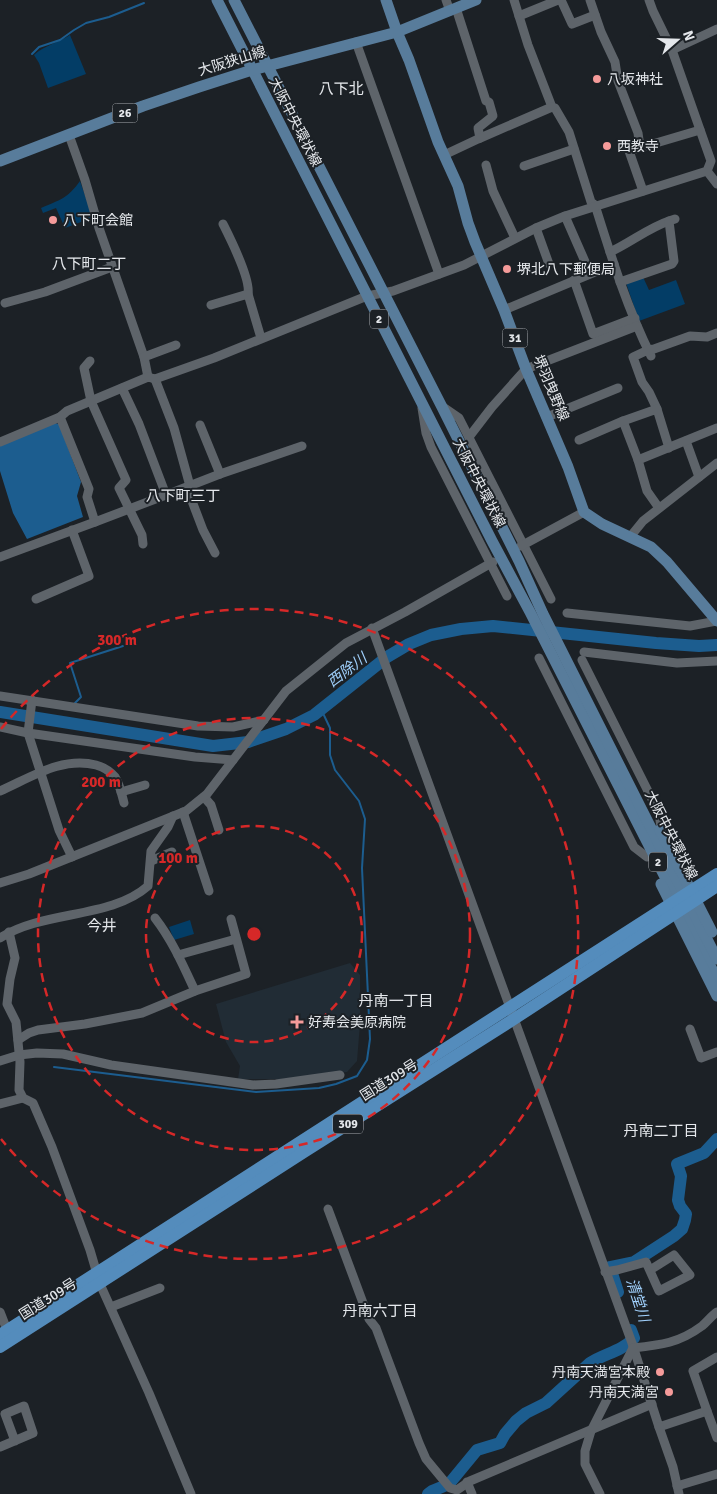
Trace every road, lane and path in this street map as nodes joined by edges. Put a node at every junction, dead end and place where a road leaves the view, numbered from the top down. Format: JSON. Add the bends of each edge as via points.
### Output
{"nodes":[{"id":1,"x":217,"y":0,"type":"edge"},
{"id":2,"x":234,"y":0,"type":"edge"},
{"id":3,"x":386,"y":0,"type":"edge"},
{"id":4,"x":476,"y":0,"type":"edge"},
{"id":5,"x":514,"y":0,"type":"edge"},
{"id":6,"x":559,"y":0,"type":"edge"},
{"id":7,"x":590,"y":0,"type":"edge"},
{"id":8,"x":649,"y":0,"type":"edge"},
{"id":9,"x":451,"y":6,"type":"edge"},
{"id":10,"x":595,"y":15,"type":"junction"},
{"id":11,"x":519,"y":16,"type":"junction"},
{"id":12,"x":717,"y":29,"type":"edge"},
{"id":13,"x":397,"y":32,"type":"junction"},
{"id":14,"x":356,"y":42,"type":"junction"},
{"id":15,"x":672,"y":50,"type":"junction"},
{"id":16,"x":268,"y":66,"type":"junction"},
{"id":17,"x":252,"y":70,"type":"junction"},
{"id":18,"x":552,"y":107,"type":"junction"},
{"id":19,"x":700,"y":130,"type":"junction"},
{"id":20,"x":69,"y":134,"type":"junction"},
{"id":21,"x":480,"y":138,"type":"junction"},
{"id":22,"x":640,"y":147,"type":"junction"},
{"id":23,"x":574,"y":149,"type":"junction"},
{"id":24,"x":444,"y":155,"type":"junction"},
{"id":25,"x":0,"y":162,"type":"edge"},
{"id":26,"x":486,"y":165,"type":"dead end"},
{"id":27,"x":524,"y":166,"type":"dead end"},
{"id":28,"x":707,"y":171,"type":"junction"},
{"id":29,"x":717,"y":184,"type":"edge"},
{"id":30,"x":642,"y":191,"type":"junction"},
{"id":31,"x":595,"y":205,"type":"junction"},
{"id":32,"x":564,"y":216,"type":"junction"},
{"id":33,"x":222,"y":224,"type":"dead end"},
{"id":34,"x":536,"y":228,"type":"junction"},
{"id":35,"x":515,"y":238,"type":"junction"},
{"id":36,"x":610,"y":252,"type":"junction"},
{"id":37,"x":482,"y":256,"type":"junction"},
{"id":38,"x":549,"y":264,"type":"dead end"},
{"id":39,"x":614,"y":264,"type":"junction"},
{"id":40,"x":112,"y":267,"type":"junction"},
{"id":41,"x":590,"y":273,"type":"junction"},
{"id":42,"x":440,"y":274,"type":"junction"},
{"id":43,"x":574,"y":280,"type":"junction"},
{"id":44,"x":620,"y":282,"type":"junction"},
{"id":45,"x":384,"y":293,"type":"junction"},
{"id":46,"x":248,"y":294,"type":"junction"},
{"id":47,"x":367,"y":296,"type":"junction"},
{"id":48,"x":5,"y":303,"type":"dead end"},
{"id":49,"x":211,"y":304,"type":"dead end"},
{"id":50,"x":504,"y":310,"type":"junction"},
{"id":51,"x":636,"y":322,"type":"junction"},
{"id":52,"x":717,"y":333,"type":"edge"},
{"id":53,"x":261,"y":338,"type":"junction"},
{"id":54,"x":176,"y":345,"type":"dead end"},
{"id":55,"x":650,"y":353,"type":"junction"},
{"id":56,"x":144,"y":358,"type":"junction"},
{"id":57,"x":90,"y":361,"type":"dead end"},
{"id":58,"x":526,"y":369,"type":"junction"},
{"id":59,"x":152,"y":378,"type":"junction"},
{"id":60,"x":122,"y":388,"type":"junction"},
{"id":61,"x":618,"y":388,"type":"dead end"},
{"id":62,"x":92,"y":401,"type":"junction"},
{"id":63,"x":422,"y":403,"type":"junction"},
{"id":64,"x":442,"y":407,"type":"junction"},
{"id":65,"x":656,"y":409,"type":"junction"},
{"id":66,"x":547,"y":416,"type":"junction"},
{"id":67,"x":60,"y":417,"type":"junction"},
{"id":68,"x":623,"y":421,"type":"junction"},
{"id":69,"x":200,"y":425,"type":"dead end"},
{"id":70,"x":716,"y":431,"type":"edge"},
{"id":71,"x":469,"y":437,"type":"junction"},
{"id":72,"x":579,"y":440,"type":"dead end"},
{"id":73,"x":686,"y":441,"type":"junction"},
{"id":74,"x":0,"y":442,"type":"edge"},
{"id":75,"x":302,"y":446,"type":"dead end"},
{"id":76,"x":670,"y":448,"type":"junction"},
{"id":77,"x":638,"y":460,"type":"junction"},
{"id":78,"x":717,"y":463,"type":"edge"},
{"id":79,"x":220,"y":474,"type":"junction"},
{"id":80,"x":699,"y":477,"type":"junction"},
{"id":81,"x":188,"y":487,"type":"junction"},
{"id":82,"x":166,"y":495,"type":"junction"},
{"id":83,"x":659,"y":508,"type":"junction"},
{"id":84,"x":129,"y":510,"type":"junction"},
{"id":85,"x":584,"y":512,"type":"junction"},
{"id":86,"x":95,"y":522,"type":"junction"},
{"id":87,"x":72,"y":530,"type":"junction"},
{"id":88,"x":630,"y":537,"type":"junction"},
{"id":89,"x":143,"y":544,"type":"dead end"},
{"id":90,"x":523,"y":545,"type":"junction"},
{"id":91,"x":215,"y":553,"type":"dead end"},
{"id":92,"x":0,"y":557,"type":"edge"},
{"id":93,"x":491,"y":563,"type":"junction"},
{"id":94,"x":507,"y":596,"type":"dead end"},
{"id":95,"x":36,"y":598,"type":"dead end"},
{"id":96,"x":551,"y":598,"type":"dead end"},
{"id":97,"x":567,"y":613,"type":"dead end"},
{"id":98,"x":717,"y":621,"type":"edge"},
{"id":99,"x":372,"y":628,"type":"junction"},
{"id":100,"x":543,"y":644,"type":"junction"},
{"id":101,"x":563,"y":646,"type":"junction"},
{"id":102,"x":539,"y":658,"type":"dead end"},
{"id":103,"x":717,"y":661,"type":"edge"},
{"id":104,"x":0,"y":696,"type":"edge"},
{"id":105,"x":32,"y":703,"type":"junction"},
{"id":106,"x":262,"y":723,"type":"junction"},
{"id":107,"x":0,"y":727,"type":"edge"},
{"id":108,"x":28,"y":731,"type":"junction"},
{"id":109,"x":602,"y":743,"type":"junction"},
{"id":110,"x":234,"y":758,"type":"junction"},
{"id":111,"x":42,"y":772,"type":"junction"},
{"id":112,"x":145,"y":785,"type":"dead end"},
{"id":113,"x":0,"y":791,"type":"edge"},
{"id":114,"x":121,"y":792,"type":"junction"},
{"id":115,"x":204,"y":797,"type":"junction"},
{"id":116,"x":124,"y":803,"type":"dead end"},
{"id":117,"x":183,"y":812,"type":"junction"},
{"id":118,"x":173,"y":816,"type":"junction"},
{"id":119,"x":219,"y":830,"type":"dead end"},
{"id":120,"x":662,"y":834,"type":"junction"},
{"id":121,"x":172,"y":852,"type":"dead end"},
{"id":122,"x":72,"y":857,"type":"junction"},
{"id":123,"x":647,"y":857,"type":"junction"},
{"id":124,"x":151,"y":861,"type":"junction"},
{"id":125,"x":717,"y":874,"type":"edge"},
{"id":126,"x":0,"y":883,"type":"edge"},
{"id":127,"x":717,"y":886,"type":"edge"},
{"id":128,"x":209,"y":891,"type":"dead end"},
{"id":129,"x":694,"y":896,"type":"junction"},
{"id":130,"x":673,"y":909,"type":"junction"},
{"id":131,"x":155,"y":918,"type":"dead end"},
{"id":132,"x":231,"y":919,"type":"dead end"},
{"id":133,"x":9,"y":932,"type":"junction"},
{"id":134,"x":0,"y":938,"type":"edge"},
{"id":135,"x":236,"y":939,"type":"junction"},
{"id":136,"x":717,"y":942,"type":"edge"},
{"id":137,"x":178,"y":955,"type":"junction"},
{"id":138,"x":717,"y":959,"type":"edge"},
{"id":139,"x":717,"y":979,"type":"edge"},
{"id":140,"x":195,"y":991,"type":"junction"},
{"id":141,"x":717,"y":996,"type":"edge"},
{"id":142,"x":512,"y":1013,"type":"junction"},
{"id":143,"x":690,"y":1029,"type":"dead end"},
{"id":144,"x":18,"y":1040,"type":"junction"},
{"id":145,"x":717,"y":1052,"type":"edge"},
{"id":146,"x":19,"y":1055,"type":"junction"},
{"id":147,"x":0,"y":1061,"type":"edge"},
{"id":148,"x":340,"y":1075,"type":"dead end"},
{"id":149,"x":23,"y":1098,"type":"junction"},
{"id":150,"x":0,"y":1104,"type":"edge"},
{"id":151,"x":328,"y":1209,"type":"dead end"},
{"id":152,"x":650,"y":1270,"type":"junction"},
{"id":153,"x":610,"y":1271,"type":"junction"},
{"id":154,"x":99,"y":1278,"type":"junction"},
{"id":155,"x":160,"y":1288,"type":"dead end"},
{"id":156,"x":111,"y":1307,"type":"junction"},
{"id":157,"x":0,"y":1312,"type":"edge"},
{"id":158,"x":717,"y":1312,"type":"edge"},
{"id":159,"x":4,"y":1332,"type":"edge"},
{"id":160,"x":632,"y":1343,"type":"junction"},
{"id":161,"x":0,"y":1347,"type":"edge"},
{"id":162,"x":717,"y":1357,"type":"edge"},
{"id":163,"x":652,"y":1404,"type":"junction"},
{"id":164,"x":707,"y":1411,"type":"junction"},
{"id":165,"x":659,"y":1427,"type":"junction"},
{"id":166,"x":591,"y":1431,"type":"junction"},
{"id":167,"x":717,"y":1438,"type":"edge"},
{"id":168,"x":15,"y":1441,"type":"dead end"},
{"id":169,"x":0,"y":1447,"type":"edge"},
{"id":170,"x":717,"y":1474,"type":"edge"},
{"id":171,"x":467,"y":1482,"type":"junction"},
{"id":172,"x":678,"y":1490,"type":"edge"},
{"id":173,"x":191,"y":1494,"type":"edge"},
{"id":174,"x":472,"y":1494,"type":"edge"},
{"id":175,"x":600,"y":1494,"type":"edge"}],
"edges":[{"from":1,"to":17,"type":"main road","name":"大阪中央環状線","number":"2"},
{"from":2,"to":16,"type":"main road","name":"大阪中央環状線","number":"2"},
{"from":3,"to":13,"type":"main road","name":"堺羽曳野線","number":"31"},
{"from":4,"to":9,"type":"main road","name":"大阪狭山線","number":"26"},
{"from":5,"to":11,"type":"street"},
{"from":6,"to":10,"type":"street","via":[[572,24]]},
{"from":6,"to":11,"type":"street"},
{"from":7,"to":10,"type":"street"},
{"from":8,"to":15,"type":"street"},
{"from":9,"to":13,"type":"main road","name":"大阪狭山線","number":"26"},
{"from":9,"to":21,"type":"street","via":[[493,116],[478,128]]},
{"from":10,"to":22,"type":"street","via":[[615,62]]},
{"from":11,"to":18,"type":"street"},
{"from":12,"to":15,"type":"street"},
{"from":13,"to":14,"type":"main road","name":"大阪狭山線","number":"26"},
{"from":13,"to":24,"type":"main road","name":"堺羽曳野線","number":"31"},
{"from":14,"to":16,"type":"main road","name":"大阪狭山線","number":"26"},
{"from":14,"to":42,"type":"street"},
{"from":15,"to":19,"type":"street"},
{"from":16,"to":17,"type":"main road","name":"大阪狭山線","number":"26"},
{"from":16,"to":45,"type":"main road","name":"大阪中央環状線","number":"2"},
{"from":17,"to":20,"type":"main road","name":"大阪狭山線","number":"26"},
{"from":17,"to":47,"type":"main road","name":"大阪中央環状線","number":"2"},
{"from":18,"to":21,"type":"street"},
{"from":18,"to":23,"type":"street","via":[[556,108],[569,132]]},
{"from":19,"to":22,"type":"street"},
{"from":19,"to":28,"type":"street","via":[[711,161]]},
{"from":20,"to":25,"type":"main road","name":"大阪狭山線","number":"26"},
{"from":20,"to":40,"type":"street"},
{"from":21,"to":24,"type":"street"},
{"from":22,"to":30,"type":"street","via":[[629,151]]},
{"from":23,"to":27,"type":"street"},
{"from":23,"to":31,"type":"street","via":[[591,202]]},
{"from":24,"to":37,"type":"main road","name":"堺羽曳野線","number":"31"},
{"from":26,"to":35,"type":"street","via":[[493,191]]},
{"from":28,"to":29,"type":"street"},
{"from":28,"to":30,"type":"street"},
{"from":30,"to":31,"type":"street"},
{"from":31,"to":32,"type":"street"},
{"from":31,"to":36,"type":"street"},
{"from":32,"to":34,"type":"street"},
{"from":32,"to":41,"type":"street"},
{"from":33,"to":46,"type":"street","via":[[247,282]]},
{"from":34,"to":35,"type":"street"},
{"from":34,"to":38,"type":"street"},
{"from":35,"to":37,"type":"street"},
{"from":36,"to":39,"type":"street"},
{"from":36,"to":44,"type":"street","via":[[649,229],[672,220],[672,264]]},
{"from":37,"to":42,"type":"street"},
{"from":37,"to":50,"type":"main road","name":"堺羽曳野線","number":"31"},
{"from":39,"to":41,"type":"street"},
{"from":39,"to":44,"type":"street"},
{"from":40,"to":48,"type":"street"},
{"from":40,"to":56,"type":"street"},
{"from":41,"to":43,"type":"street"},
{"from":42,"to":45,"type":"street"},
{"from":43,"to":50,"type":"street"},
{"from":43,"to":51,"type":"street","via":[[594,334]]},
{"from":44,"to":51,"type":"street"},
{"from":45,"to":47,"type":"street"},
{"from":45,"to":64,"type":"main road","name":"大阪中央環状線","number":"2"},
{"from":46,"to":49,"type":"street"},
{"from":46,"to":53,"type":"street"},
{"from":47,"to":53,"type":"street"},
{"from":47,"to":63,"type":"main road","name":"大阪中央環状線","number":"2"},
{"from":50,"to":58,"type":"main road","name":"堺羽曳野線","number":"31"},
{"from":51,"to":55,"type":"street"},
{"from":51,"to":58,"type":"street"},
{"from":52,"to":55,"type":"street","via":[[707,337],[690,336]]},
{"from":53,"to":59,"type":"street","via":[[214,358]]},
{"from":54,"to":56,"type":"street"},
{"from":55,"to":65,"type":"street","via":[[633,357]]},
{"from":56,"to":59,"type":"street"},
{"from":57,"to":62,"type":"street","via":[[84,368]]},
{"from":58,"to":66,"type":"main road","name":"堺羽曳野線","number":"31"},
{"from":58,"to":71,"type":"street"},
{"from":59,"to":60,"type":"street"},
{"from":59,"to":81,"type":"street","via":[[174,428]]},
{"from":60,"to":62,"type":"street"},
{"from":60,"to":82,"type":"street"},
{"from":61,"to":66,"type":"street"},
{"from":62,"to":67,"type":"street"},
{"from":62,"to":84,"type":"street","via":[[126,480],[119,488]]},
{"from":63,"to":93,"type":"street","via":[[431,447]]},
{"from":63,"to":100,"type":"main road","name":"大阪中央環状線","number":"2"},
{"from":64,"to":71,"type":"street","via":[[459,418]]},
{"from":64,"to":101,"type":"main road","name":"大阪中央環状線","number":"2"},
{"from":65,"to":68,"type":"street"},
{"from":65,"to":76,"type":"street"},
{"from":66,"to":85,"type":"main road","name":"堺羽曳野線","number":"31"},
{"from":67,"to":74,"type":"street"},
{"from":67,"to":86,"type":"street","via":[[89,489],[86,497]]},
{"from":68,"to":72,"type":"street"},
{"from":68,"to":77,"type":"street"},
{"from":69,"to":79,"type":"street"},
{"from":70,"to":73,"type":"street"},
{"from":71,"to":90,"type":"street"},
{"from":73,"to":76,"type":"street"},
{"from":73,"to":80,"type":"street"},
{"from":75,"to":79,"type":"street"},
{"from":76,"to":77,"type":"street"},
{"from":77,"to":83,"type":"street","via":[[647,492]]},
{"from":78,"to":80,"type":"street"},
{"from":79,"to":81,"type":"street"},
{"from":80,"to":83,"type":"street"},
{"from":81,"to":82,"type":"street"},
{"from":81,"to":91,"type":"street"},
{"from":82,"to":84,"type":"street"},
{"from":83,"to":88,"type":"street"},
{"from":84,"to":86,"type":"street"},
{"from":84,"to":89,"type":"street","via":[[142,535]]},
{"from":85,"to":88,"type":"main road"},
{"from":85,"to":90,"type":"street"},
{"from":86,"to":87,"type":"street"},
{"from":87,"to":92,"type":"street"},
{"from":87,"to":95,"type":"street","via":[[89,576]]},
{"from":88,"to":98,"type":"main road","via":[[651,548],[667,562]]},
{"from":90,"to":96,"type":"street"},
{"from":93,"to":94,"type":"street"},
{"from":93,"to":99,"type":"street"},
{"from":97,"to":98,"type":"street","via":[[690,626]]},
{"from":99,"to":106,"type":"street","via":[[346,643],[286,691]]},
{"from":99,"to":142,"type":"street"},
{"from":100,"to":109,"type":"main road","name":"大阪中央環状線","number":"2"},
{"from":100,"to":123,"type":"main road"},
{"from":101,"to":109,"type":"main road","name":"大阪中央環状線","number":"2"},
{"from":101,"to":120,"type":"main road"},
{"from":102,"to":123,"type":"street","via":[[634,847]]},
{"from":103,"to":120,"type":"street","via":[[677,663],[583,656],[659,813]]},
{"from":104,"to":105,"type":"street"},
{"from":105,"to":106,"type":"street","via":[[198,726],[233,727]]},
{"from":105,"to":108,"type":"street"},
{"from":106,"to":110,"type":"street"},
{"from":107,"to":108,"type":"street"},
{"from":108,"to":110,"type":"street","via":[[195,757]]},
{"from":108,"to":111,"type":"street"},
{"from":109,"to":138,"type":"main road","name":"大阪中央環状線","number":"2"},
{"from":109,"to":139,"type":"main road","name":"大阪中央環状線","number":"2"},
{"from":110,"to":115,"type":"street"},
{"from":111,"to":113,"type":"street"},
{"from":111,"to":114,"type":"street","via":[[70,763],[104,767],[115,777]]},
{"from":111,"to":122,"type":"street","via":[[59,830]]},
{"from":112,"to":114,"type":"street"},
{"from":114,"to":116,"type":"street"},
{"from":115,"to":117,"type":"street"},
{"from":115,"to":119,"type":"street","via":[[211,805]]},
{"from":117,"to":118,"type":"street"},
{"from":117,"to":128,"type":"street"},
{"from":118,"to":122,"type":"street"},
{"from":118,"to":124,"type":"street","via":[[151,851]]},
{"from":120,"to":129,"type":"main road"},
{"from":121,"to":124,"type":"street"},
{"from":122,"to":126,"type":"street"},
{"from":123,"to":130,"type":"main road"},
{"from":124,"to":133,"type":"street","via":[[148,886],[138,894],[116,904],[42,920]]},
{"from":125,"to":129,"type":"highway","name":"国道309号","number":"309"},
{"from":127,"to":129,"type":"highway","name":"国道309号","number":"309"},
{"from":129,"to":130,"type":"highway","name":"国道309号","number":"309"},
{"from":129,"to":136,"type":"main road"},
{"from":130,"to":141,"type":"main road"},
{"from":130,"to":142,"type":"highway","name":"国道309号","number":"309"},
{"from":131,"to":137,"type":"street"},
{"from":132,"to":135,"type":"street"},
{"from":133,"to":134,"type":"street"},
{"from":133,"to":144,"type":"street","via":[[15,958],[7,1004],[16,1022]]},
{"from":135,"to":137,"type":"street"},
{"from":135,"to":140,"type":"street","via":[[246,974]]},
{"from":137,"to":140,"type":"street"},
{"from":140,"to":144,"type":"street","via":[[142,1013],[38,1030]]},
{"from":142,"to":153,"type":"street"},
{"from":142,"to":154,"type":"highway","name":"国道309号","number":"309","via":[[304,1152]]},
{"from":143,"to":145,"type":"street","via":[[701,1058]]},
{"from":144,"to":146,"type":"street"},
{"from":146,"to":147,"type":"street"},
{"from":146,"to":148,"type":"street","via":[[63,1054],[110,1065],[253,1085]]},
{"from":146,"to":149,"type":"street","via":[[19,1090]]},
{"from":149,"to":150,"type":"street"},
{"from":149,"to":154,"type":"street","via":[[33,1103],[52,1148]]},
{"from":151,"to":171,"type":"street","via":[[426,1459],[450,1488],[457,1490]]},
{"from":152,"to":152,"type":"street","via":[[659,1291],[690,1275],[674,1255]]},
{"from":152,"to":153,"type":"street","via":[[646,1262]]},
{"from":153,"to":160,"type":"street"},
{"from":154,"to":156,"type":"street"},
{"from":154,"to":159,"type":"highway","name":"国道309号","number":"309","via":[[46,1304]]},
{"from":154,"to":161,"type":"highway","name":"国道309号","number":"309"},
{"from":155,"to":156,"type":"street"},
{"from":156,"to":173,"type":"street"},
{"from":157,"to":159,"type":"street"},
{"from":158,"to":160,"type":"street","via":[[690,1333],[668,1344]]},
{"from":160,"to":163,"type":"street"},
{"from":160,"to":166,"type":"street"},
{"from":162,"to":164,"type":"street","via":[[693,1371]]},
{"from":163,"to":165,"type":"street"},
{"from":163,"to":166,"type":"street"},
{"from":164,"to":165,"type":"street"},
{"from":164,"to":167,"type":"street"},
{"from":165,"to":172,"type":"street"},
{"from":166,"to":171,"type":"street"},
{"from":166,"to":175,"type":"street","via":[[585,1464]]},
{"from":168,"to":169,"type":"street"},
{"from":170,"to":172,"type":"street"},
{"from":171,"to":174,"type":"street"}]}
